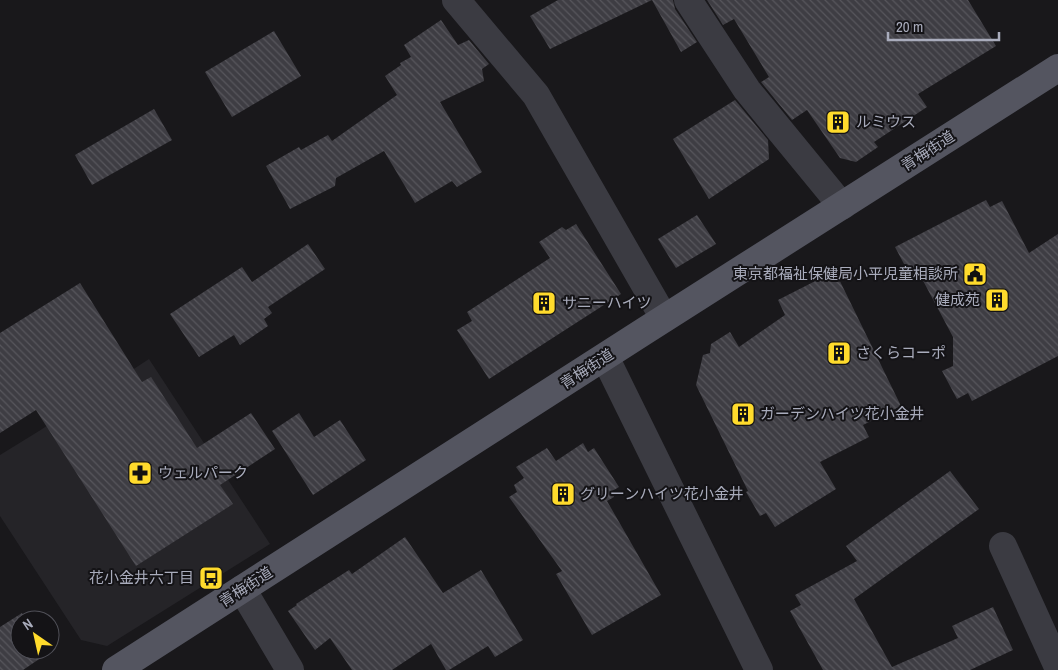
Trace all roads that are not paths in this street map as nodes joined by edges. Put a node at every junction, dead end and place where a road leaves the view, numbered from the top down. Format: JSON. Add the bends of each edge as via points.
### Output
{"nodes":[{"id":1,"x":456,"y":0,"type":"edge"},
{"id":2,"x":688,"y":0,"type":"edge"},
{"id":3,"x":1058,"y":68,"type":"edge"},
{"id":4,"x":842,"y":206,"type":"junction"},
{"id":5,"x":664,"y":318,"type":"junction"},
{"id":6,"x":606,"y":357,"type":"junction"},
{"id":7,"x":1003,"y":546,"type":"dead end"},
{"id":8,"x":242,"y":590,"type":"junction"},
{"id":9,"x":1058,"y":667,"type":"edge"},
{"id":10,"x":116,"y":670,"type":"edge"},
{"id":11,"x":290,"y":670,"type":"edge"},
{"id":12,"x":759,"y":670,"type":"edge"}],
"edges":[{"from":1,"to":5,"type":"street","via":[[536,95]]},
{"from":2,"to":4,"type":"street","via":[[747,90]]},
{"from":3,"to":4,"type":"main road","name":"青梅街道"},
{"from":4,"to":5,"type":"main road","name":"青梅街道"},
{"from":5,"to":6,"type":"main road","name":"青梅街道"},
{"from":6,"to":8,"type":"main road","name":"青梅街道"},
{"from":6,"to":12,"type":"street"},
{"from":7,"to":9,"type":"street"},
{"from":8,"to":10,"type":"main road","name":"青梅街道"},
{"from":8,"to":11,"type":"street"}]}
